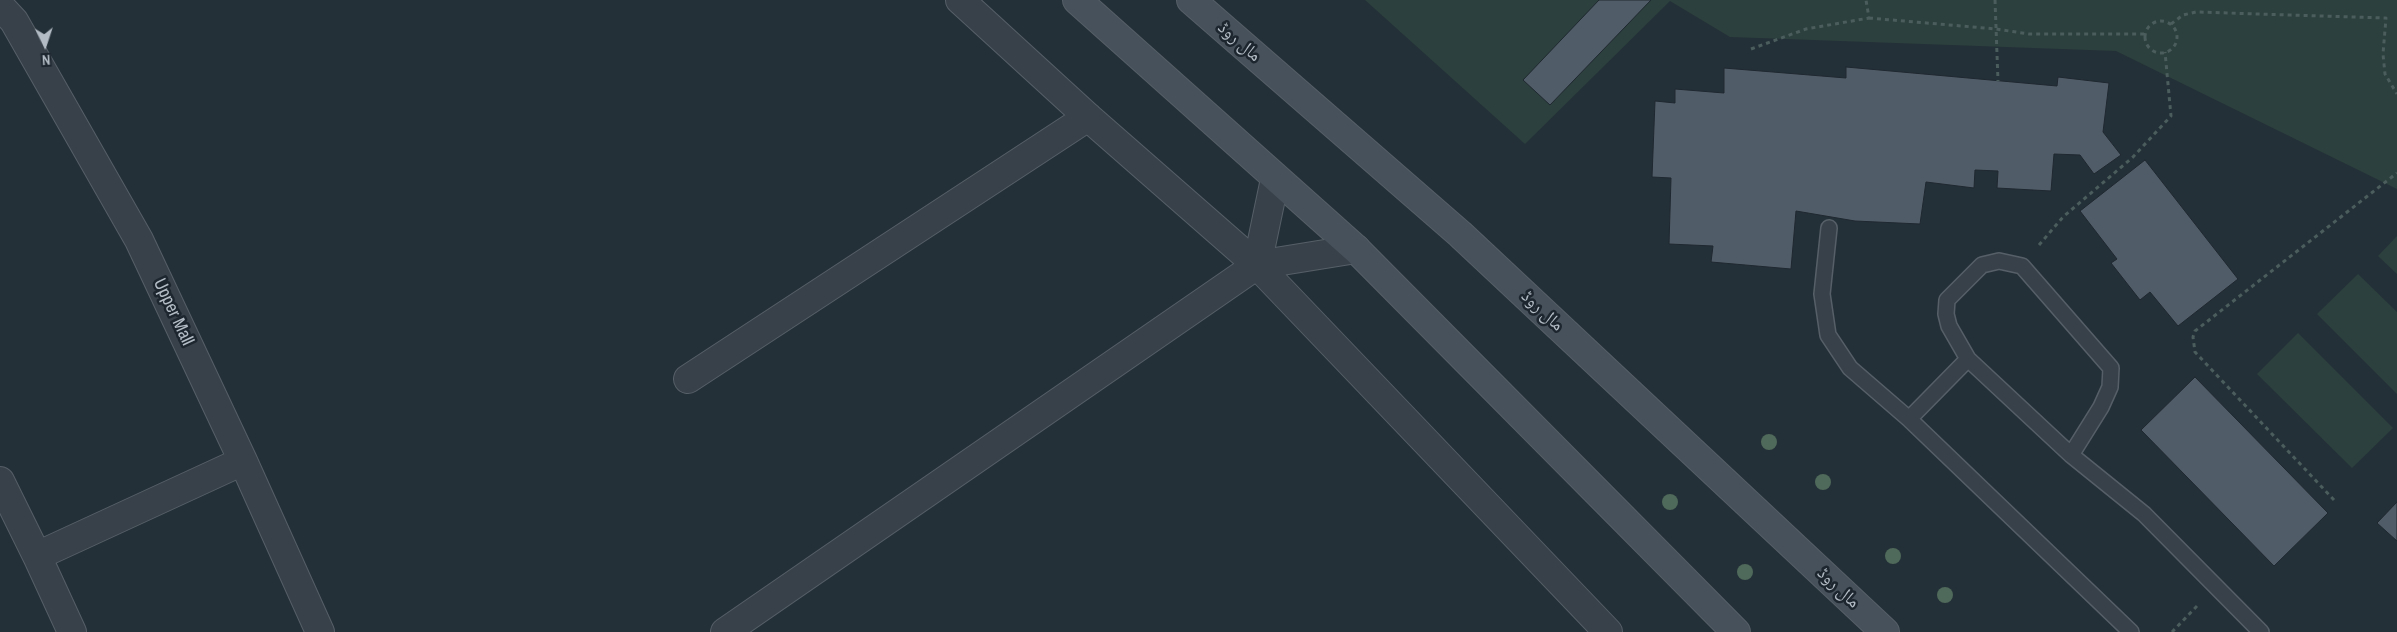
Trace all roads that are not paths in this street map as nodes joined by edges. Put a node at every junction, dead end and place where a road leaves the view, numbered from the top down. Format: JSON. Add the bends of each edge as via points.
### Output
{"nodes":[{"id":1,"x":960,"y":0,"type":"edge"},
{"id":2,"x":1077,"y":0,"type":"edge"},
{"id":3,"x":1191,"y":0,"type":"edge"},
{"id":4,"x":5,"y":15,"type":"edge"},
{"id":5,"x":1088,"y":117,"type":"junction"},
{"id":6,"x":1276,"y":179,"type":"junction"},
{"id":7,"x":1829,"y":228,"type":"dead end"},
{"id":8,"x":1356,"y":249,"type":"junction"},
{"id":9,"x":1257,"y":265,"type":"junction"},
{"id":10,"x":1968,"y":359,"type":"junction"},
{"id":11,"x":688,"y":378,"type":"dead end"},
{"id":12,"x":1909,"y":419,"type":"junction"},
{"id":13,"x":2071,"y":455,"type":"junction"},
{"id":14,"x":243,"y":461,"type":"junction"},
{"id":15,"x":0,"y":481,"type":"edge"},
{"id":16,"x":37,"y":556,"type":"junction"},
{"id":17,"x":72,"y":632,"type":"edge"},
{"id":18,"x":320,"y":632,"type":"edge"},
{"id":19,"x":725,"y":632,"type":"edge"},
{"id":20,"x":1608,"y":632,"type":"edge"},
{"id":21,"x":1736,"y":632,"type":"edge"},
{"id":22,"x":1885,"y":632,"type":"edge"},
{"id":23,"x":2132,"y":632,"type":"edge"},
{"id":24,"x":2261,"y":632,"type":"edge"}],
"edges":[{"from":1,"to":5,"type":"street"},
{"from":2,"to":6,"type":"main road"},
{"from":3,"to":22,"type":"main road","name":"مال روڈ","via":[[1460,234]]},
{"from":4,"to":14,"type":"street","name":"Upper Mall","via":[[139,240]]},
{"from":5,"to":9,"type":"street"},
{"from":5,"to":11,"type":"street"},
{"from":6,"to":8,"type":"main road"},
{"from":6,"to":9,"type":"street"},
{"from":7,"to":12,"type":"lane","via":[[1822,294],[1828,335],[1850,368]]},
{"from":8,"to":9,"type":"street"},
{"from":8,"to":21,"type":"main road"},
{"from":9,"to":19,"type":"street"},
{"from":9,"to":20,"type":"street"},
{"from":10,"to":12,"type":"lane"},
{"from":10,"to":13,"type":"lane"},
{"from":10,"to":13,"type":"lane","via":[[1949,326],[1946,314],[1948,300],[1982,265],[1999,261],[2022,266],[2111,368],[2110,387],[2101,407]]},
{"from":12,"to":23,"type":"lane"},
{"from":13,"to":24,"type":"lane","via":[[2144,514]]},
{"from":14,"to":16,"type":"street"},
{"from":14,"to":18,"type":"street","name":"Upper Mall"},
{"from":15,"to":16,"type":"street"},
{"from":16,"to":17,"type":"street"}]}
